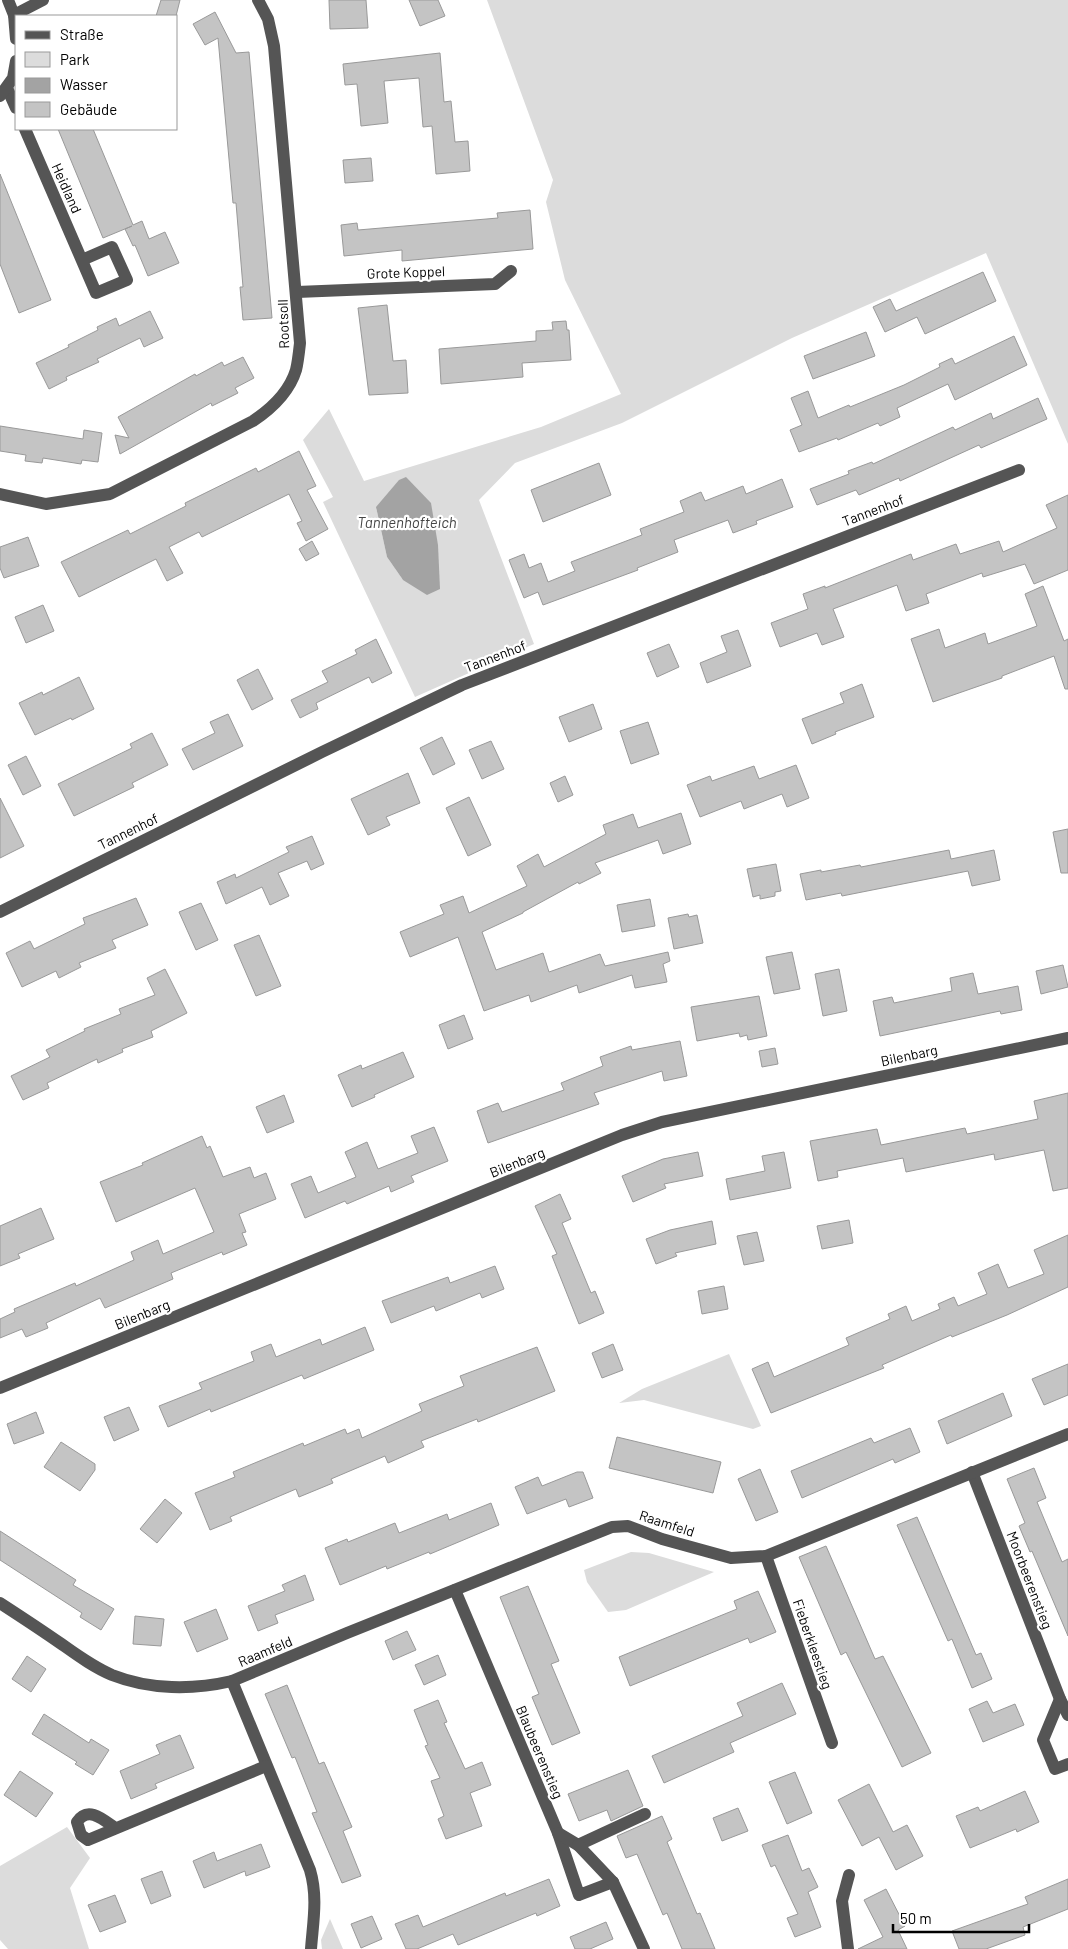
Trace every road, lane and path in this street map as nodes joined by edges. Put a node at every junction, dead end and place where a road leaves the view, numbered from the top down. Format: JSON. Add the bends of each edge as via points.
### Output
{"nodes":[{"id":1,"x":8,"y":0,"type":"edge"},
{"id":2,"x":43,"y":0,"type":"edge"},
{"id":3,"x":258,"y":0,"type":"edge"},
{"id":4,"x":14,"y":15,"type":"junction"},
{"id":5,"x":15,"y":27,"type":"edge"},
{"id":6,"x":15,"y":71,"type":"edge"},
{"id":7,"x":4,"y":92,"type":"edge"},
{"id":8,"x":15,"y":107,"type":"edge"},
{"id":9,"x":25,"y":130,"type":"edge"},
{"id":10,"x":82,"y":260,"type":"dead end"},
{"id":11,"x":511,"y":271,"type":"dead end"},
{"id":12,"x":297,"y":292,"type":"junction"},
{"id":13,"x":1019,"y":470,"type":"dead end"},
{"id":14,"x":0,"y":494,"type":"edge"},
{"id":15,"x":0,"y":912,"type":"edge"},
{"id":16,"x":1068,"y":1038,"type":"edge"},
{"id":17,"x":0,"y":1388,"type":"edge"},
{"id":18,"x":1068,"y":1434,"type":"edge"},
{"id":19,"x":972,"y":1472,"type":"junction"},
{"id":20,"x":766,"y":1556,"type":"junction"},
{"id":21,"x":455,"y":1590,"type":"junction"},
{"id":22,"x":0,"y":1603,"type":"edge"},
{"id":23,"x":232,"y":1681,"type":"junction"},
{"id":24,"x":1060,"y":1699,"type":"junction"},
{"id":25,"x":1068,"y":1715,"type":"edge"},
{"id":26,"x":832,"y":1743,"type":"dead end"},
{"id":27,"x":1068,"y":1764,"type":"edge"},
{"id":28,"x":266,"y":1766,"type":"junction"},
{"id":29,"x":645,"y":1814,"type":"dead end"},
{"id":30,"x":116,"y":1828,"type":"dead end"},
{"id":31,"x":558,"y":1833,"type":"junction"},
{"id":32,"x":578,"y":1845,"type":"junction"},
{"id":33,"x":849,"y":1875,"type":"dead end"},
{"id":34,"x":613,"y":1882,"type":"junction"},
{"id":35,"x":311,"y":1949,"type":"edge"},
{"id":36,"x":644,"y":1949,"type":"edge"},
{"id":37,"x":848,"y":1949,"type":"edge"}],
"edges":[{"from":1,"to":4,"type":"street"},
{"from":2,"to":4,"type":"street"},
{"from":3,"to":12,"type":"street","name":"Rootsoll","via":[[268,19],[274,46]]},
{"from":4,"to":5,"type":"street"},
{"from":6,"to":7,"type":"street"},
{"from":7,"to":8,"type":"street"},
{"from":9,"to":10,"type":"street","name":"Heidland"},
{"from":11,"to":12,"type":"street","name":"Grote Koppel","via":[[495,284]]},
{"from":12,"to":14,"type":"street","name":"Rootsoll","via":[[300,343],[296,371],[271,409],[110,494],[46,504]]},
{"from":13,"to":15,"type":"street","name":"Tannenhof","via":[[462,685]]},
{"from":16,"to":17,"type":"street","name":"Bilenbarg","via":[[662,1122],[622,1135]]},
{"from":18,"to":19,"type":"street","name":"Raamfeld"},
{"from":19,"to":20,"type":"street","name":"Raamfeld"},
{"from":19,"to":24,"type":"street","name":"Moorbeerenstieg"},
{"from":20,"to":21,"type":"street","name":"Raamfeld","via":[[731,1558],[628,1526],[612,1528]]},
{"from":20,"to":26,"type":"street","name":"Fieberkleestieg"},
{"from":21,"to":23,"type":"street","name":"Raamfeld"},
{"from":21,"to":31,"type":"street","name":"Blaubeerenstieg"},
{"from":22,"to":23,"type":"street","name":"Raamfeld","via":[[92,1665],[113,1675],[147,1684],[186,1688]]},
{"from":23,"to":28,"type":"street","name":"Raamfeld"},
{"from":24,"to":25,"type":"street","name":"Moorbeerenstieg"},
{"from":24,"to":27,"type":"street","via":[[1043,1740],[1055,1769]]},
{"from":28,"to":30,"type":"street"},
{"from":28,"to":35,"type":"street","name":"Raamfeld","via":[[314,1884]]},
{"from":29,"to":32,"type":"street"},
{"from":31,"to":32,"type":"street"},
{"from":31,"to":34,"type":"street","name":"Blaubeerenstieg","via":[[580,1895]]},
{"from":32,"to":34,"type":"street"},
{"from":33,"to":37,"type":"street","via":[[842,1900]]},
{"from":34,"to":36,"type":"street"}]}
